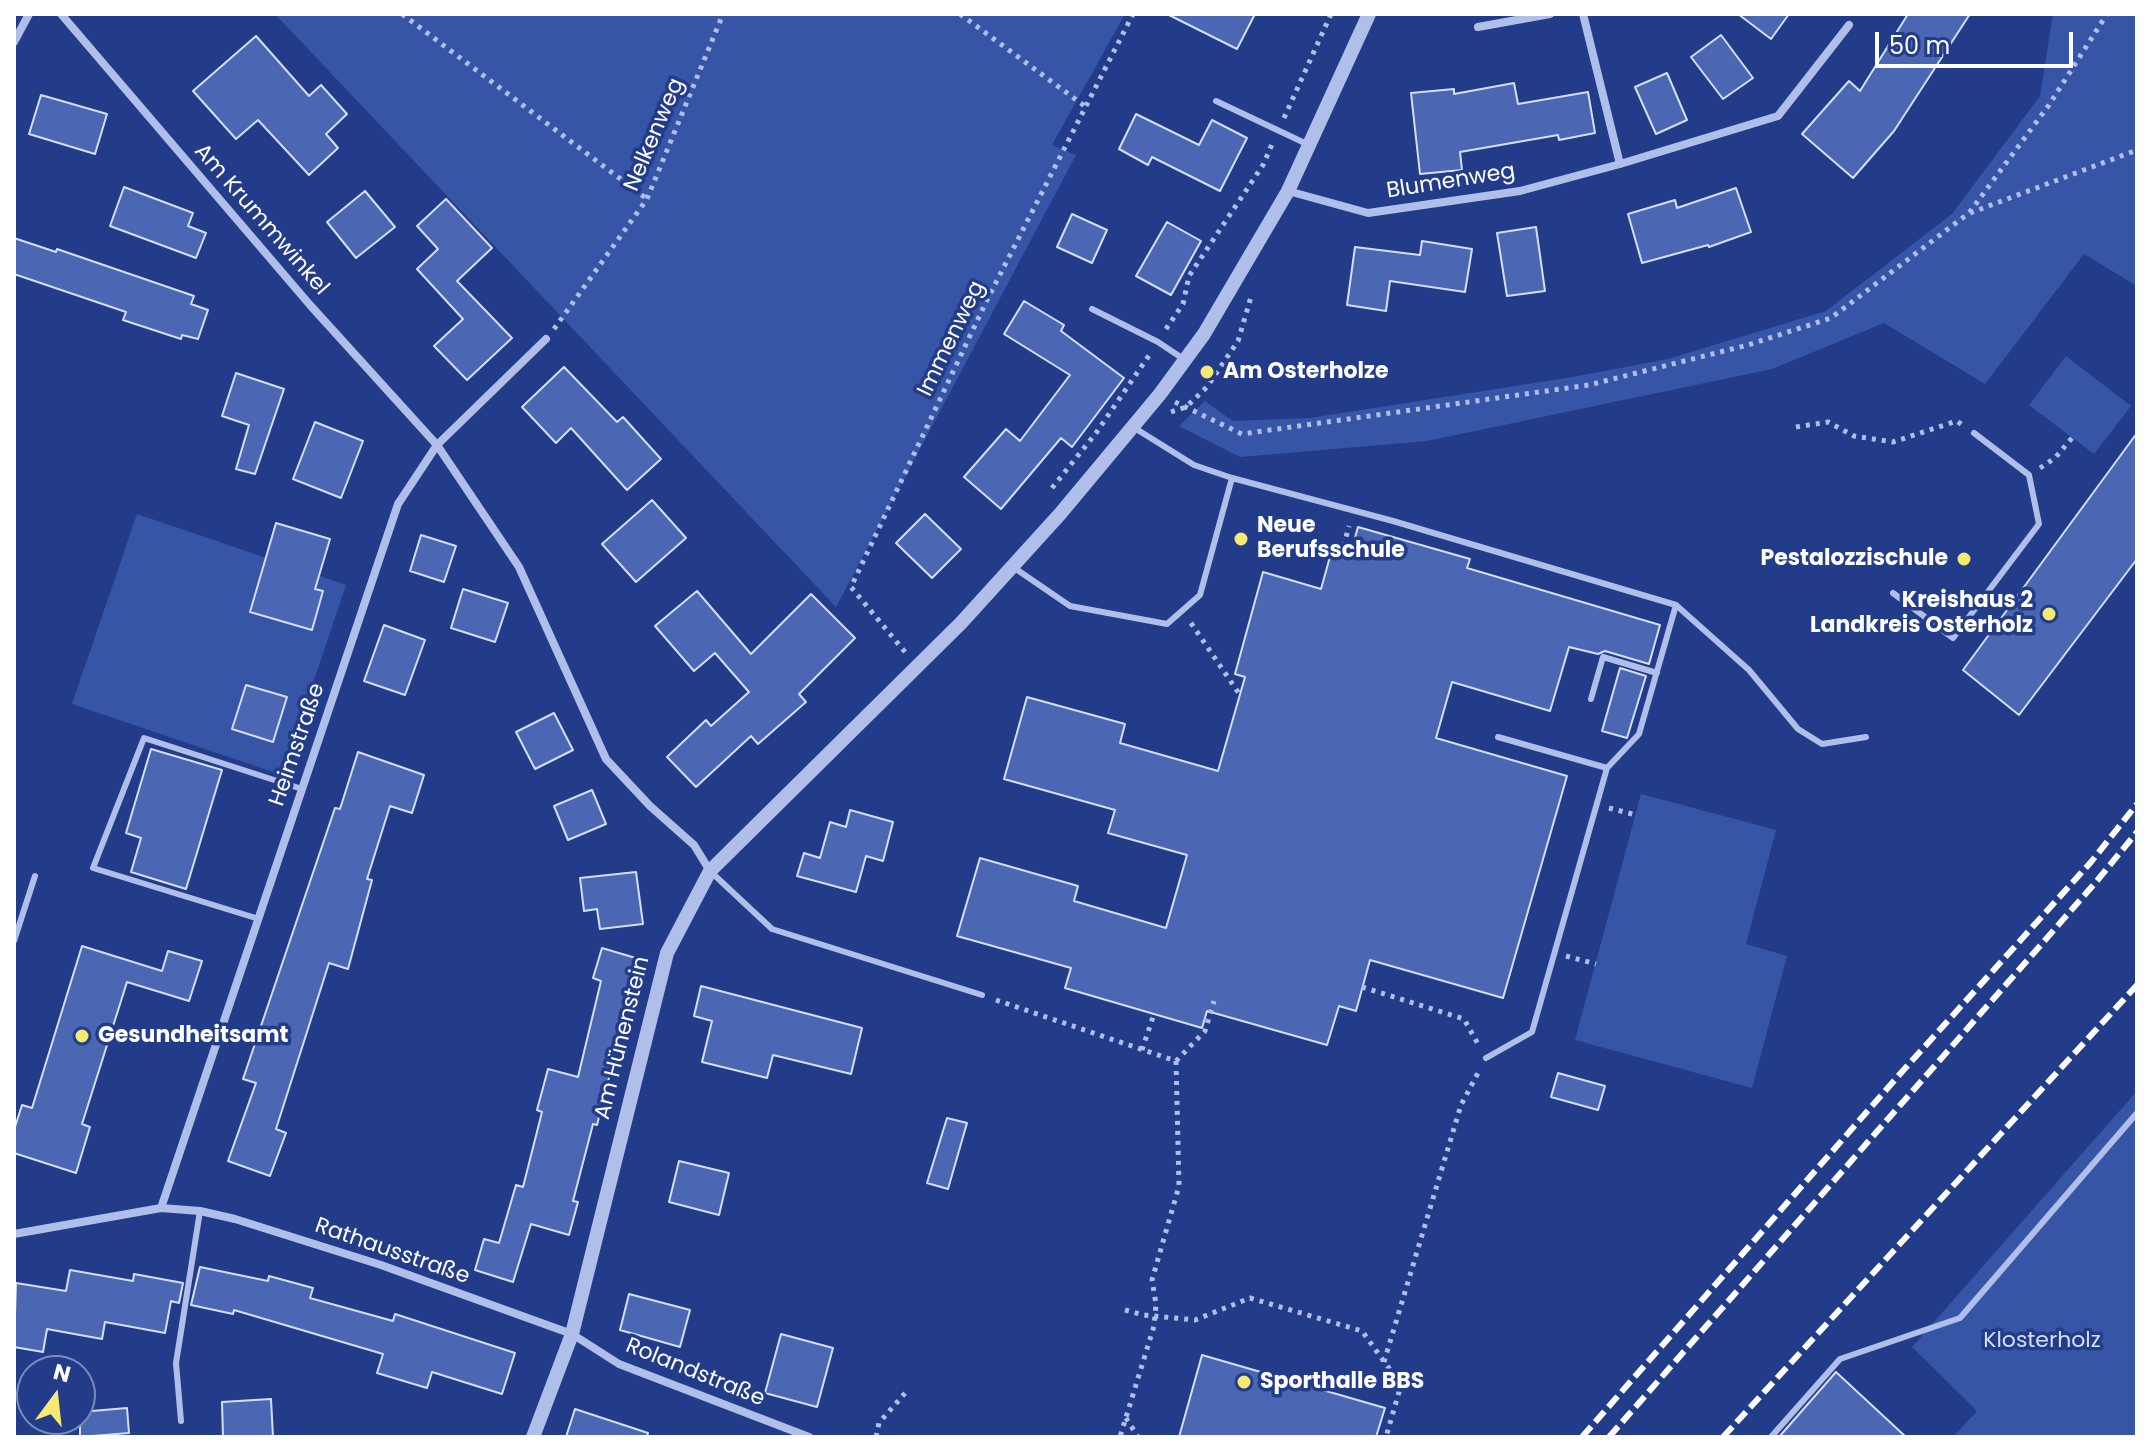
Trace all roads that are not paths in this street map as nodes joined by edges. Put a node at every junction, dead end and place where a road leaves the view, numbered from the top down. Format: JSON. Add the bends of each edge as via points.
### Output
{"nodes":[{"id":1,"x":29,"y":14,"type":"edge"},
{"id":2,"x":61,"y":14,"type":"edge"},
{"id":3,"x":1369,"y":14,"type":"edge"},
{"id":4,"x":1550,"y":14,"type":"edge"},
{"id":5,"x":1583,"y":14,"type":"edge"},
{"id":6,"x":1849,"y":25,"type":"dead end"},
{"id":7,"x":1478,"y":27,"type":"dead end"},
{"id":8,"x":14,"y":42,"type":"edge"},
{"id":9,"x":1216,"y":101,"type":"dead end"},
{"id":10,"x":1309,"y":145,"type":"junction"},
{"id":11,"x":1620,"y":164,"type":"junction"},
{"id":12,"x":1288,"y":191,"type":"junction"},
{"id":13,"x":1092,"y":309,"type":"dead end"},
{"id":14,"x":546,"y":339,"type":"road end"},
{"id":15,"x":1185,"y":360,"type":"junction"},
{"id":16,"x":1133,"y":427,"type":"junction"},
{"id":17,"x":1974,"y":433,"type":"road end"},
{"id":18,"x":437,"y":445,"type":"junction"},
{"id":19,"x":1232,"y":478,"type":"junction"},
{"id":20,"x":1013,"y":566,"type":"junction"},
{"id":21,"x":1893,"y":593,"type":"dead end"},
{"id":22,"x":1676,"y":605,"type":"junction"},
{"id":23,"x":1657,"y":673,"type":"junction"},
{"id":24,"x":1591,"y":699,"type":"dead end"},
{"id":25,"x":1498,"y":737,"type":"dead end"},
{"id":26,"x":1866,"y":737,"type":"dead end"},
{"id":27,"x":1607,"y":768,"type":"junction"},
{"id":28,"x":302,"y":789,"type":"junction"},
{"id":29,"x":710,"y":871,"type":"junction"},
{"id":30,"x":35,"y":876,"type":"dead end"},
{"id":31,"x":259,"y":919,"type":"junction"},
{"id":32,"x":14,"y":941,"type":"edge"},
{"id":33,"x":982,"y":995,"type":"road end"},
{"id":34,"x":1486,"y":1058,"type":"road end"},
{"id":35,"x":2137,"y":1113,"type":"edge"},
{"id":36,"x":161,"y":1208,"type":"junction"},
{"id":37,"x":200,"y":1211,"type":"junction"},
{"id":38,"x":14,"y":1234,"type":"edge"},
{"id":39,"x":572,"y":1334,"type":"junction"},
{"id":40,"x":181,"y":1421,"type":"dead end"},
{"id":41,"x":533,"y":1437,"type":"edge"},
{"id":42,"x":809,"y":1437,"type":"edge"},
{"id":43,"x":1771,"y":1437,"type":"edge"}],
"edges":[{"from":1,"to":8,"type":"street"},
{"from":2,"to":18,"type":"street","name":"Am Krummwinkel"},
{"from":3,"to":10,"type":"street"},
{"from":4,"to":7,"type":"street"},
{"from":5,"to":11,"type":"street"},
{"from":6,"to":11,"type":"street","name":"Blumenweg","via":[[1778,116]]},
{"from":9,"to":10,"type":"lane"},
{"from":10,"to":12,"type":"street"},
{"from":11,"to":12,"type":"street","name":"Blumenweg","via":[[1520,191],[1368,213]]},
{"from":12,"to":15,"type":"street"},
{"from":13,"to":15,"type":"lane"},
{"from":14,"to":18,"type":"street","name":"Heimstraße"},
{"from":15,"to":16,"type":"street"},
{"from":16,"to":19,"type":"lane","via":[[1194,465]]},
{"from":16,"to":20,"type":"street"},
{"from":17,"to":21,"type":"lane","via":[[2029,475],[2039,524],[1953,638]]},
{"from":18,"to":28,"type":"street","name":"Heimstraße","via":[[398,504]]},
{"from":18,"to":29,"type":"street","via":[[519,567],[606,759],[694,845]]},
{"from":19,"to":20,"type":"lane","via":[[1200,595],[1167,624],[1070,606]]},
{"from":19,"to":22,"type":"lane"},
{"from":20,"to":29,"type":"street"},
{"from":22,"to":23,"type":"lane"},
{"from":22,"to":26,"type":"lane","via":[[1749,670],[1798,729],[1822,744]]},
{"from":23,"to":24,"type":"lane","via":[[1603,657]]},
{"from":23,"to":27,"type":"lane","via":[[1639,734]]},
{"from":25,"to":27,"type":"lane"},
{"from":27,"to":34,"type":"lane","via":[[1532,1032]]},
{"from":28,"to":31,"type":"street","name":"Heimstraße"},
{"from":28,"to":31,"type":"lane","via":[[144,738],[93,868]]},
{"from":29,"to":33,"type":"lane","via":[[772,929]]},
{"from":29,"to":39,"type":"street","name":"Am Hünenstein","via":[[667,953]]},
{"from":30,"to":32,"type":"lane"},
{"from":31,"to":36,"type":"street","name":"Heimstraße"},
{"from":35,"to":43,"type":"lane","via":[[1960,1318],[1840,1359]]},
{"from":36,"to":37,"type":"street","name":"Rathausstraße"},
{"from":36,"to":38,"type":"street","name":"Rathausstraße"},
{"from":37,"to":39,"type":"street","name":"Rathausstraße","via":[[381,1265]]},
{"from":37,"to":40,"type":"lane","via":[[176,1363]]},
{"from":39,"to":41,"type":"street","name":"Am Hünenstein"},
{"from":39,"to":42,"type":"street","name":"Rolandstraße","via":[[619,1364]]}]}
